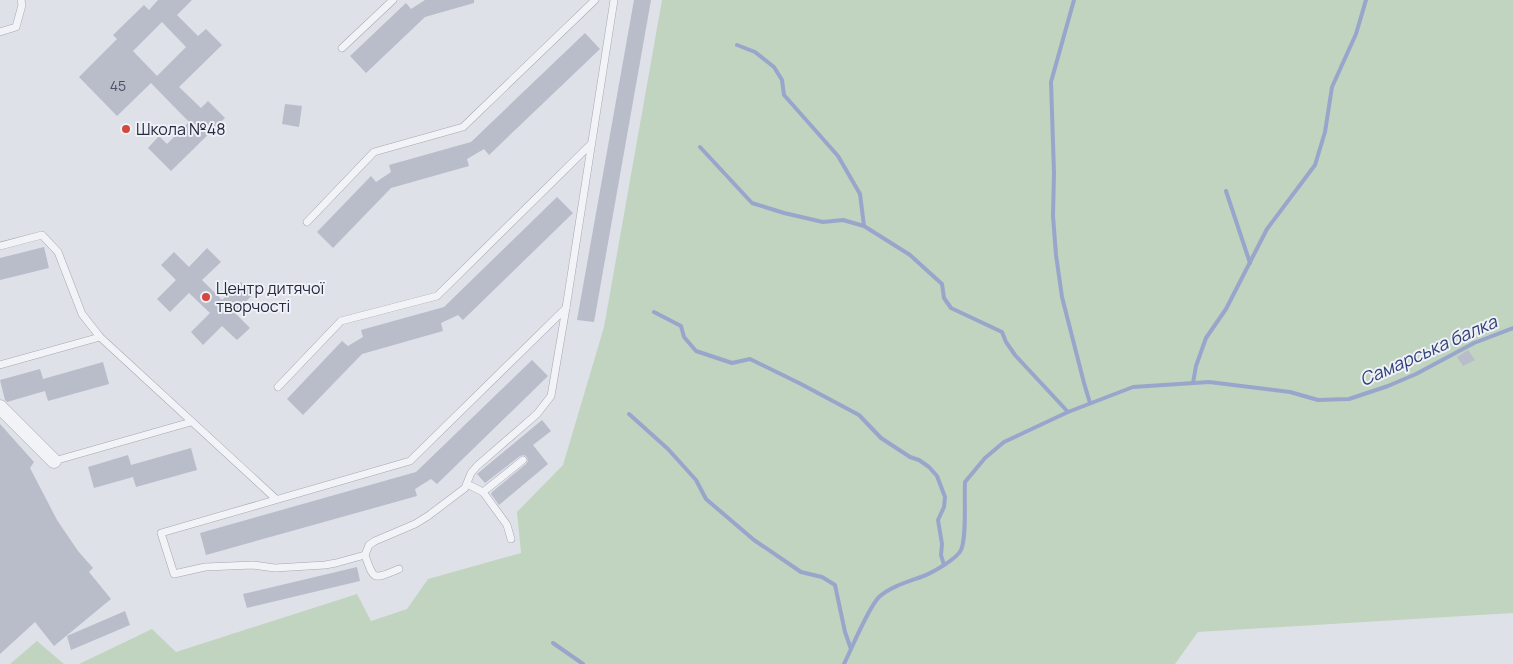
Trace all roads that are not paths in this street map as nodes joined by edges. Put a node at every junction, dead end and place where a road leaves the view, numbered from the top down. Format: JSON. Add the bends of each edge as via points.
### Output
{"nodes":[{"id":1,"x":21,"y":0,"type":"edge"},
{"id":2,"x":393,"y":0,"type":"edge"},
{"id":3,"x":595,"y":0,"type":"edge"},
{"id":4,"x":614,"y":0,"type":"edge"},
{"id":5,"x":0,"y":32,"type":"edge"},
{"id":6,"x":342,"y":48,"type":"dead end"},
{"id":7,"x":590,"y":145,"type":"junction"},
{"id":8,"x":307,"y":222,"type":"dead end"},
{"id":9,"x":0,"y":246,"type":"edge"},
{"id":10,"x":566,"y":308,"type":"junction"},
{"id":11,"x":100,"y":337,"type":"junction"},
{"id":12,"x":0,"y":365,"type":"edge"},
{"id":13,"x":278,"y":387,"type":"dead end"},
{"id":14,"x":0,"y":407,"type":"edge"},
{"id":15,"x":192,"y":422,"type":"junction"},
{"id":16,"x":54,"y":460,"type":"joint"},
{"id":17,"x":524,"y":460,"type":"dead end"},
{"id":18,"x":466,"y":484,"type":"junction"},
{"id":19,"x":483,"y":492,"type":"junction"},
{"id":20,"x":276,"y":500,"type":"junction"},
{"id":21,"x":511,"y":539,"type":"dead end"},
{"id":22,"x":365,"y":555,"type":"junction"},
{"id":23,"x":399,"y":569,"type":"dead end"}],
"edges":[{"from":1,"to":5,"type":"lane","via":[[16,27]]},
{"from":2,"to":6,"type":"lane"},
{"from":3,"to":8,"type":"lane","via":[[463,127],[374,152]]},
{"from":4,"to":7,"type":"lane"},
{"from":7,"to":10,"type":"lane"},
{"from":7,"to":13,"type":"lane","via":[[437,296],[341,321]]},
{"from":9,"to":11,"type":"lane","via":[[42,235],[58,252],[82,314]]},
{"from":10,"to":18,"type":"lane","via":[[552,396],[538,414],[477,466]]},
{"from":10,"to":20,"type":"lane","via":[[410,461]]},
{"from":11,"to":12,"type":"lane"},
{"from":11,"to":15,"type":"lane"},
{"from":14,"to":16,"type":"street"},
{"from":15,"to":16,"type":"lane"},
{"from":15,"to":20,"type":"lane"},
{"from":17,"to":19,"type":"lane"},
{"from":18,"to":19,"type":"lane"},
{"from":18,"to":22,"type":"lane","via":[[453,498],[415,524],[369,545]]},
{"from":19,"to":21,"type":"lane","via":[[507,524]]},
{"from":20,"to":22,"type":"lane","via":[[161,533],[174,574],[205,567],[325,565]]},
{"from":22,"to":23,"type":"lane","via":[[374,576]]}]}
